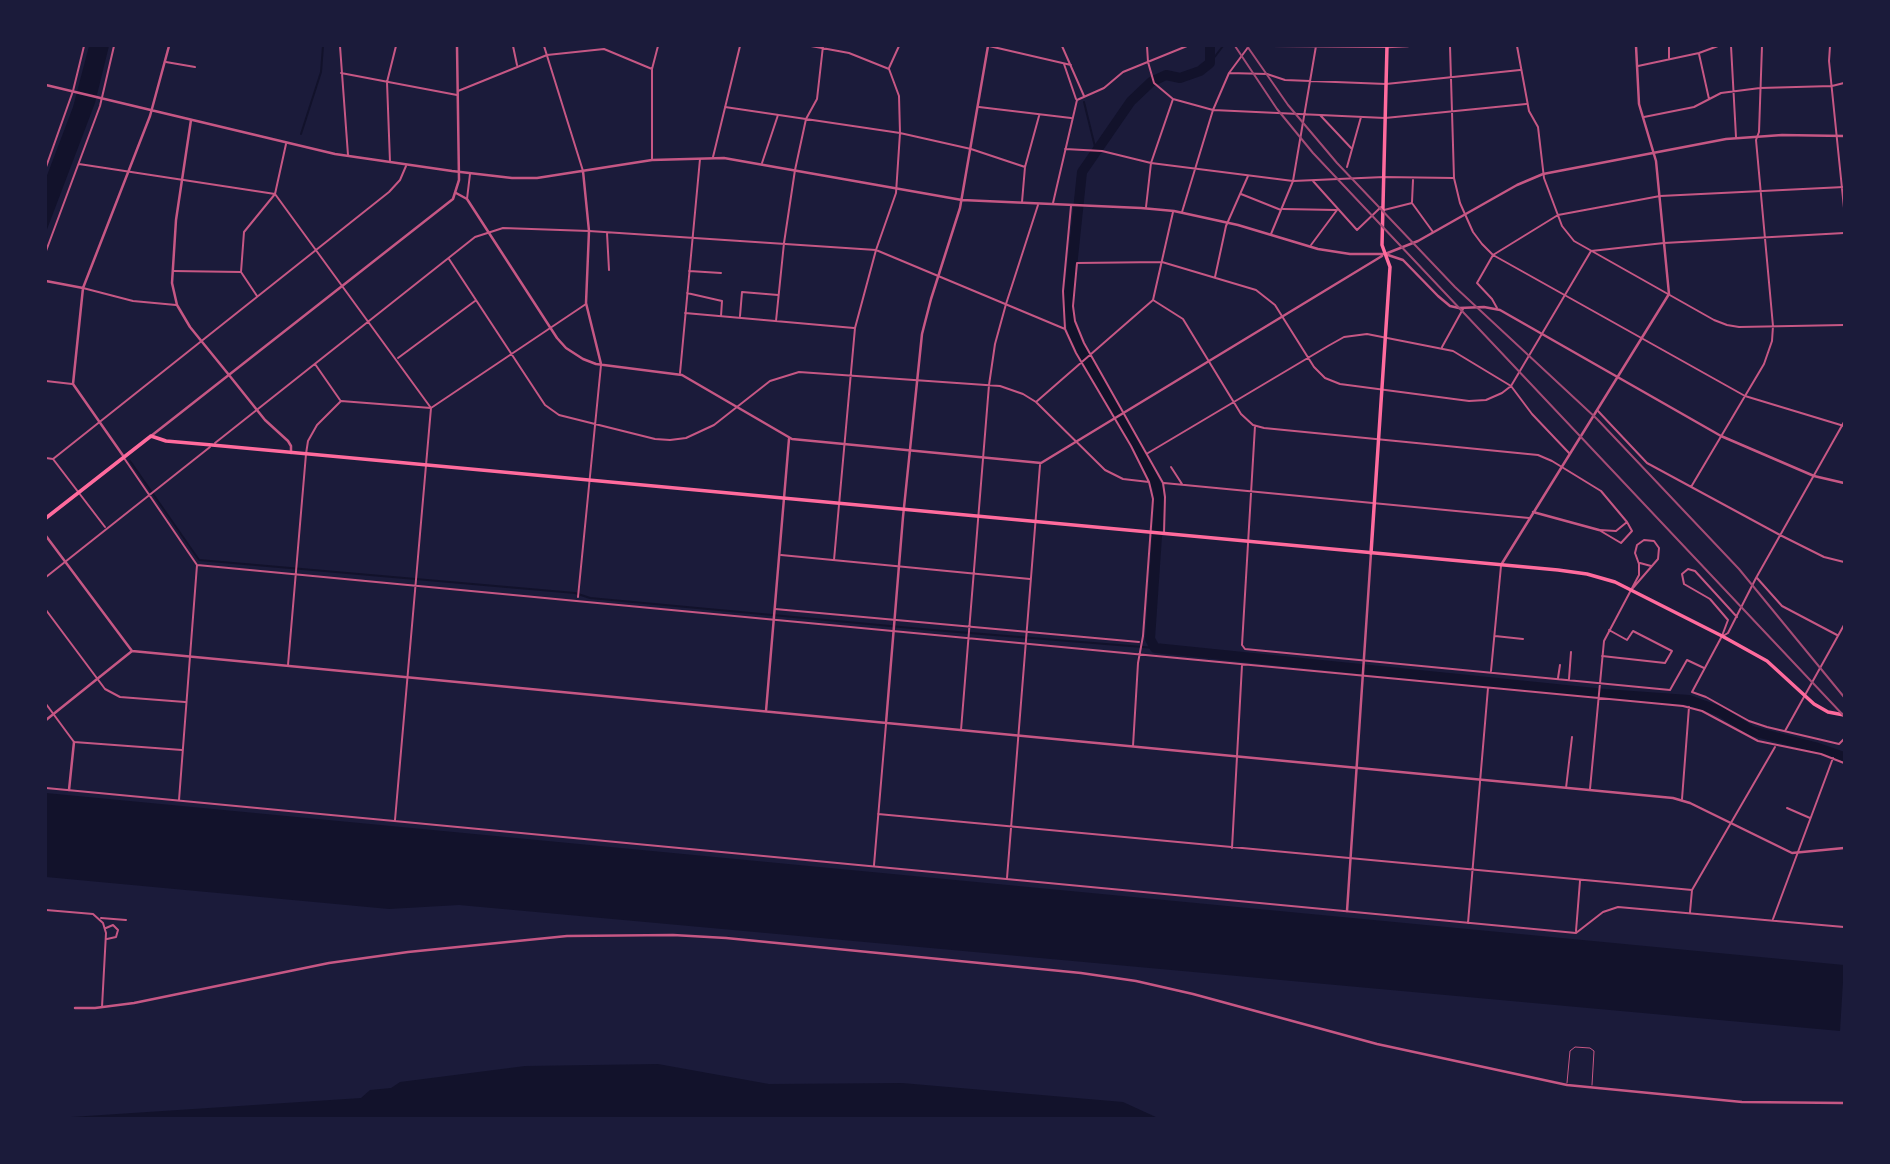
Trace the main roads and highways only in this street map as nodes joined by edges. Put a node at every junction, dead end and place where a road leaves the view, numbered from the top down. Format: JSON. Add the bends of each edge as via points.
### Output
{"nodes":[{"id":1,"x":1387,"y":46,"type":"edge"},
{"id":2,"x":46,"y":518,"type":"edge"},
{"id":3,"x":1371,"y":553,"type":"junction"},
{"id":4,"x":1844,"y":715,"type":"edge"}],
"edges":[{"from":1,"to":3,"type":"main road","via":[[1382,245],[1390,267]]},
{"from":2,"to":3,"type":"main road","via":[[151,436],[291,453]]},
{"from":3,"to":4,"type":"main road","via":[[1587,574],[1631,590],[1768,661],[1804,696],[1821,708]]}]}
